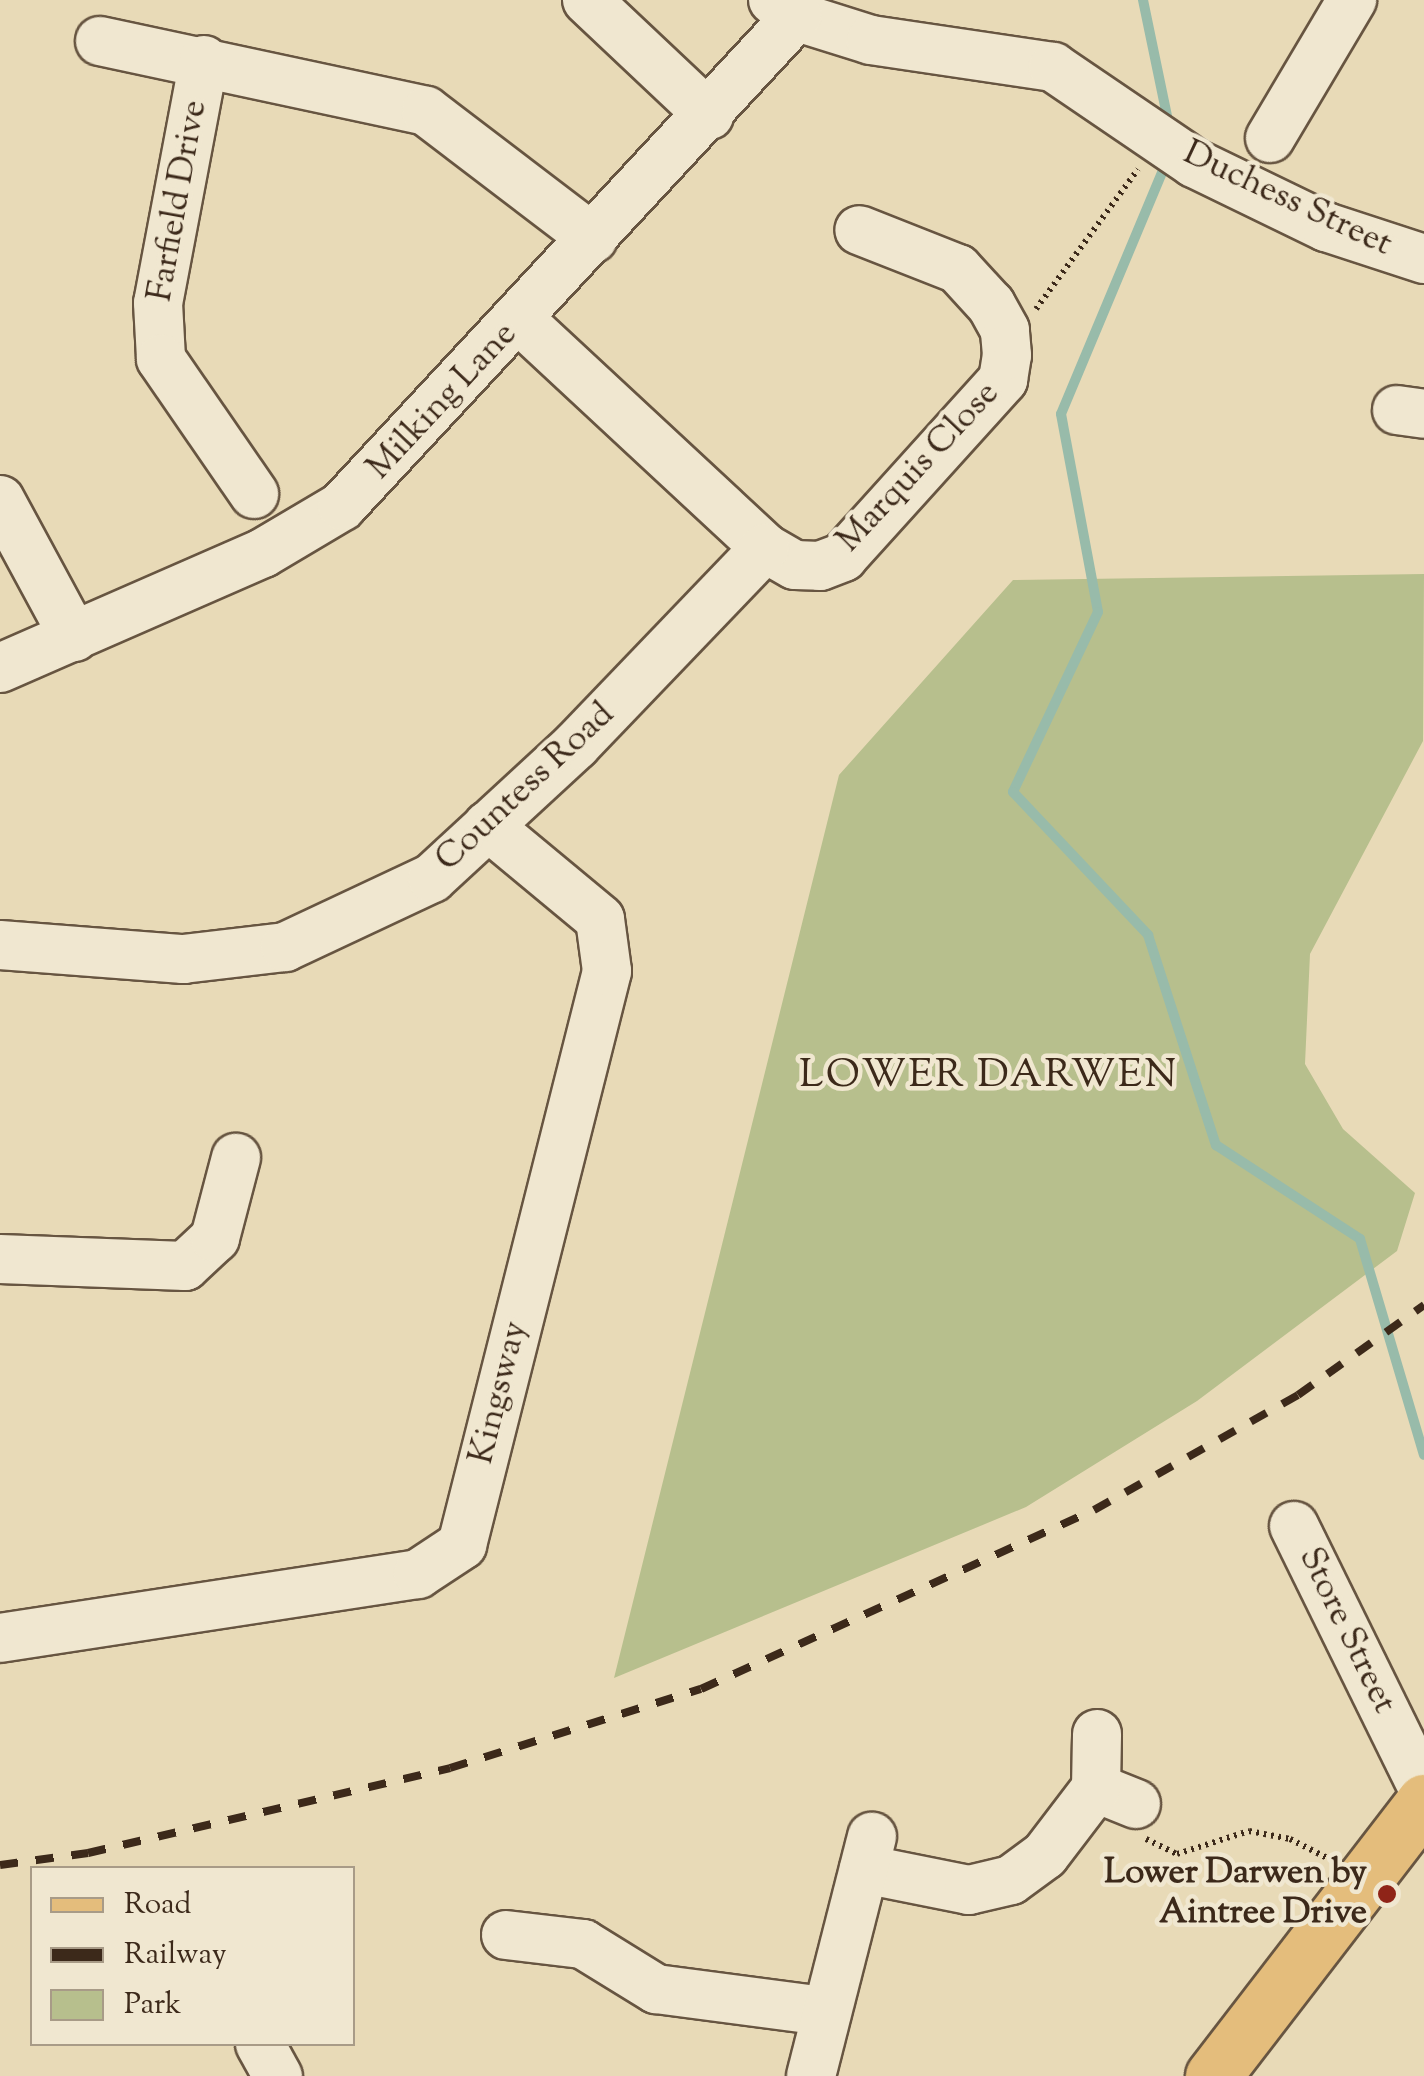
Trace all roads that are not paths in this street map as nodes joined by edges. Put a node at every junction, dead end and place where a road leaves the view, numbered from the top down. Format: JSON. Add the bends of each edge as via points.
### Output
{"nodes":[{"id":1,"x":587,"y":0,"type":"edge"},
{"id":2,"x":1352,"y":0,"type":"edge"},
{"id":3,"x":794,"y":8,"type":"edge"},
{"id":4,"x":100,"y":41,"type":"dead end"},
{"id":5,"x":204,"y":60,"type":"junction"},
{"id":6,"x":709,"y":115,"type":"junction"},
{"id":7,"x":1270,"y":138,"type":"dead end"},
{"id":8,"x":860,"y":230,"type":"dead end"},
{"id":9,"x":592,"y":238,"type":"junction"},
{"id":10,"x":1424,"y":258,"type":"edge"},
{"id":11,"x":520,"y":320,"type":"junction"},
{"id":12,"x":254,"y":494,"type":"dead end"},
{"id":13,"x":0,"y":500,"type":"edge"},
{"id":14,"x":765,"y":548,"type":"junction"},
{"id":15,"x":74,"y":637,"type":"junction"},
{"id":16,"x":0,"y":668,"type":"edge"},
{"id":17,"x":488,"y":826,"type":"junction"},
{"id":18,"x":0,"y":946,"type":"edge"},
{"id":19,"x":236,"y":1158,"type":"dead end"},
{"id":20,"x":0,"y":1259,"type":"edge"},
{"id":21,"x":1294,"y":1526,"type":"dead end"},
{"id":22,"x":0,"y":1638,"type":"edge"},
{"id":23,"x":1097,"y":1734,"type":"dead end"},
{"id":24,"x":1424,"y":1790,"type":"edge"},
{"id":25,"x":1424,"y":1802,"type":"edge"},
{"id":26,"x":506,"y":1935,"type":"dead end"},
{"id":27,"x":824,"y":2011,"type":"junction"},
{"id":28,"x":261,"y":2046,"type":"edge"},
{"id":29,"x":278,"y":2076,"type":"edge"},
{"id":30,"x":811,"y":2076,"type":"edge"},
{"id":31,"x":1213,"y":2076,"type":"edge"}],
"edges":[{"from":1,"to":6,"type":"street"},
{"from":2,"to":7,"type":"street"},
{"from":3,"to":6,"type":"street","name":"Milking Lane"},
{"from":3,"to":10,"type":"street","name":"Duchess Street","via":[[871,40],[1053,68],[1146,141],[1326,226]]},
{"from":4,"to":5,"type":"street","name":"Farfield Drive"},
{"from":5,"to":9,"type":"street","name":"Farfield Drive","via":[[426,110]]},
{"from":5,"to":12,"type":"street","name":"Farfield Drive","via":[[158,303],[161,359]]},
{"from":6,"to":9,"type":"street","name":"Milking Lane"},
{"from":8,"to":14,"type":"street","name":"Marquis Close","via":[[958,269],[991,304],[1006,335],[1003,380],[842,557],[820,566],[795,564]]},
{"from":9,"to":11,"type":"street","name":"Milking Lane"},
{"from":11,"to":14,"type":"street","name":"Marquis Close"},
{"from":11,"to":15,"type":"street","name":"Milking Lane","via":[[342,506],[263,553]]},
{"from":13,"to":15,"type":"street"},
{"from":14,"to":17,"type":"street","name":"Countess Road","via":[[576,746]]},
{"from":15,"to":16,"type":"street","name":"Milking Lane"},
{"from":17,"to":18,"type":"street","name":"Countess Road","via":[[432,878],[285,947],[183,959]]},
{"from":17,"to":22,"type":"street","name":"Kingsway","via":[[600,919],[607,971],[462,1544],[418,1574]]},
{"from":19,"to":20,"type":"street","via":[[215,1238],[185,1266]]},
{"from":21,"to":24,"type":"street","name":"Store Street"},
{"from":23,"to":27,"type":"street","via":[[1116,1796],[1011,1880],[969,1890],[868,1853]]},
{"from":25,"to":31,"type":"main road"},
{"from":26,"to":27,"type":"street","via":[[583,1944],[656,1988]]},
{"from":27,"to":30,"type":"street"},
{"from":28,"to":29,"type":"street"}]}
